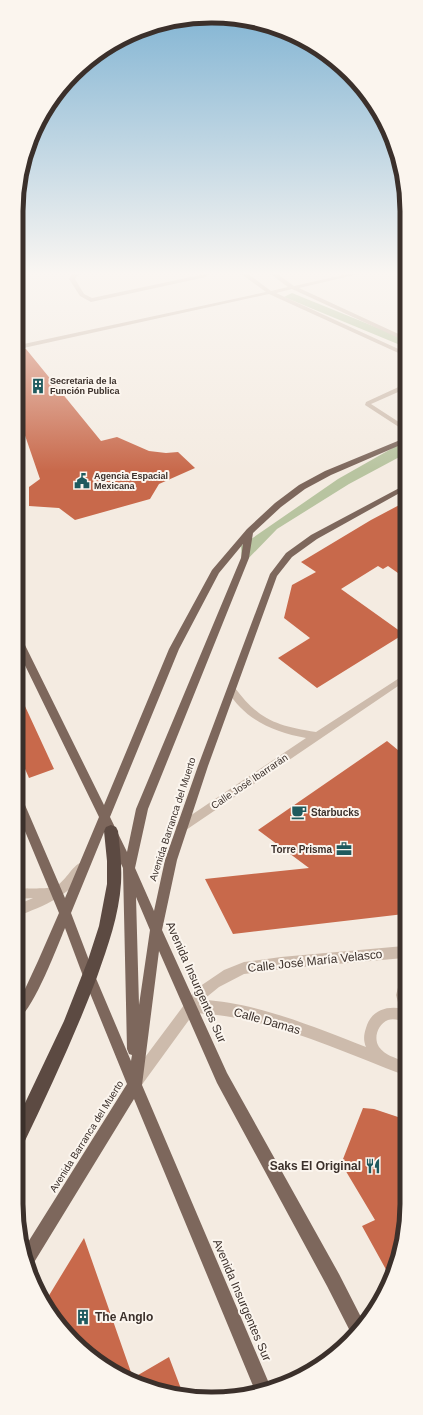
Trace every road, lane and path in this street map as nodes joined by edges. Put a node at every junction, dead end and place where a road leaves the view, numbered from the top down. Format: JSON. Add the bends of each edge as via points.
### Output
{"nodes":[{"id":1,"x":56,"y":339,"type":"edge"},
{"id":2,"x":372,"y":339,"type":"edge"},
{"id":3,"x":23,"y":346,"type":"edge"},
{"id":4,"x":400,"y":352,"type":"edge"},
{"id":5,"x":400,"y":388,"type":"edge"},
{"id":6,"x":400,"y":426,"type":"edge"},
{"id":7,"x":400,"y":442,"type":"edge"},
{"id":8,"x":400,"y":489,"type":"edge"},
{"id":9,"x":250,"y":531,"type":"junction"},
{"id":10,"x":23,"y":651,"type":"edge"},
{"id":11,"x":400,"y":681,"type":"edge"},
{"id":12,"x":232,"y":690,"type":"junction"},
{"id":13,"x":316,"y":736,"type":"junction"},
{"id":14,"x":23,"y":810,"type":"edge"},
{"id":15,"x":104,"y":816,"type":"junction"},
{"id":16,"x":182,"y":827,"type":"junction"},
{"id":17,"x":111,"y":831,"type":"junction"},
{"id":18,"x":87,"y":858,"type":"junction"},
{"id":19,"x":129,"y":868,"type":"junction"},
{"id":20,"x":57,"y":892,"type":"junction"},
{"id":21,"x":23,"y":894,"type":"edge"},
{"id":22,"x":23,"y":908,"type":"edge"},
{"id":23,"x":65,"y":912,"type":"junction"},
{"id":24,"x":156,"y":932,"type":"junction"},
{"id":25,"x":400,"y":952,"type":"edge"},
{"id":26,"x":89,"y":976,"type":"junction"},
{"id":27,"x":23,"y":1004,"type":"edge"},
{"id":28,"x":191,"y":1006,"type":"junction"},
{"id":29,"x":400,"y":1014,"type":"edge"},
{"id":30,"x":387,"y":1062,"type":"junction"},
{"id":31,"x":400,"y":1067,"type":"edge"},
{"id":32,"x":135,"y":1084,"type":"junction"},
{"id":33,"x":23,"y":1126,"type":"edge"},
{"id":34,"x":30,"y":1254,"type":"edge"},
{"id":35,"x":356,"y":1325,"type":"edge"},
{"id":36,"x":261,"y":1386,"type":"edge"}],
"edges":[{"from":1,"to":3,"type":"street"},
{"from":2,"to":4,"type":"street"},
{"from":5,"to":6,"type":"street","via":[[368,405]]},
{"from":7,"to":9,"type":"main road","via":[[328,473],[302,488],[278,505]]},
{"from":8,"to":12,"type":"main road","name":"Avenida Barranca del Muerto","via":[[314,536],[289,555],[273,576]]},
{"from":9,"to":15,"type":"main road","via":[[215,572],[174,649]]},
{"from":9,"to":19,"type":"main road","via":[[245,558],[142,809]]},
{"from":10,"to":15,"type":"main road","name":"Avenida Insurgentes Sur"},
{"from":11,"to":13,"type":"street","name":"Calle José Ibarrarán"},
{"from":12,"to":13,"type":"street","via":[[244,707],[264,722],[288,732]]},
{"from":12,"to":16,"type":"main road","name":"Avenida Barranca del Muerto"},
{"from":13,"to":16,"type":"street","name":"Calle José Ibarrarán"},
{"from":14,"to":20,"type":"main road","name":"Avenida Insurgentes Sur"},
{"from":15,"to":17,"type":"main road","name":"Avenida Insurgentes Sur"},
{"from":15,"to":18,"type":"main road"},
{"from":16,"to":24,"type":"main road","name":"Avenida Barranca del Muerto","via":[[171,860]]},
{"from":17,"to":19,"type":"main road","name":"Avenida Insurgentes Sur"},
{"from":17,"to":26,"type":"highway","via":[[114,859],[109,918]]},
{"from":18,"to":20,"type":"street","via":[[72,879]]},
{"from":18,"to":23,"type":"main road"},
{"from":19,"to":24,"type":"main road","name":"Avenida Insurgentes Sur"},
{"from":19,"to":32,"type":"main road"},
{"from":20,"to":21,"type":"street"},
{"from":20,"to":22,"type":"street"},
{"from":20,"to":23,"type":"main road","name":"Avenida Insurgentes Sur"},
{"from":23,"to":26,"type":"main road","name":"Avenida Insurgentes Sur"},
{"from":23,"to":27,"type":"main road"},
{"from":24,"to":28,"type":"main road","name":"Avenida Insurgentes Sur"},
{"from":24,"to":32,"type":"main road","name":"Avenida Barranca del Muerto"},
{"from":25,"to":28,"type":"street","name":"Calle José María Velasco","via":[[281,962],[244,968],[214,983],[201,993]]},
{"from":26,"to":32,"type":"main road","name":"Avenida Insurgentes Sur"},
{"from":26,"to":33,"type":"highway","via":[[69,1031]]},
{"from":28,"to":30,"type":"street","name":"Calle Damas","via":[[247,1013],[342,1044]]},
{"from":28,"to":32,"type":"street"},
{"from":28,"to":35,"type":"main road","name":"Avenida Insurgentes Sur","via":[[222,1078]]},
{"from":29,"to":30,"type":"street","name":"Calle Damas","via":[[391,1013],[382,1016],[374,1022],[371,1030],[373,1048]]},
{"from":30,"to":31,"type":"street","name":"Calle Damas"},
{"from":32,"to":34,"type":"main road","name":"Avenida Barranca del Muerto"},
{"from":32,"to":36,"type":"main road","name":"Avenida Insurgentes Sur"}]}
